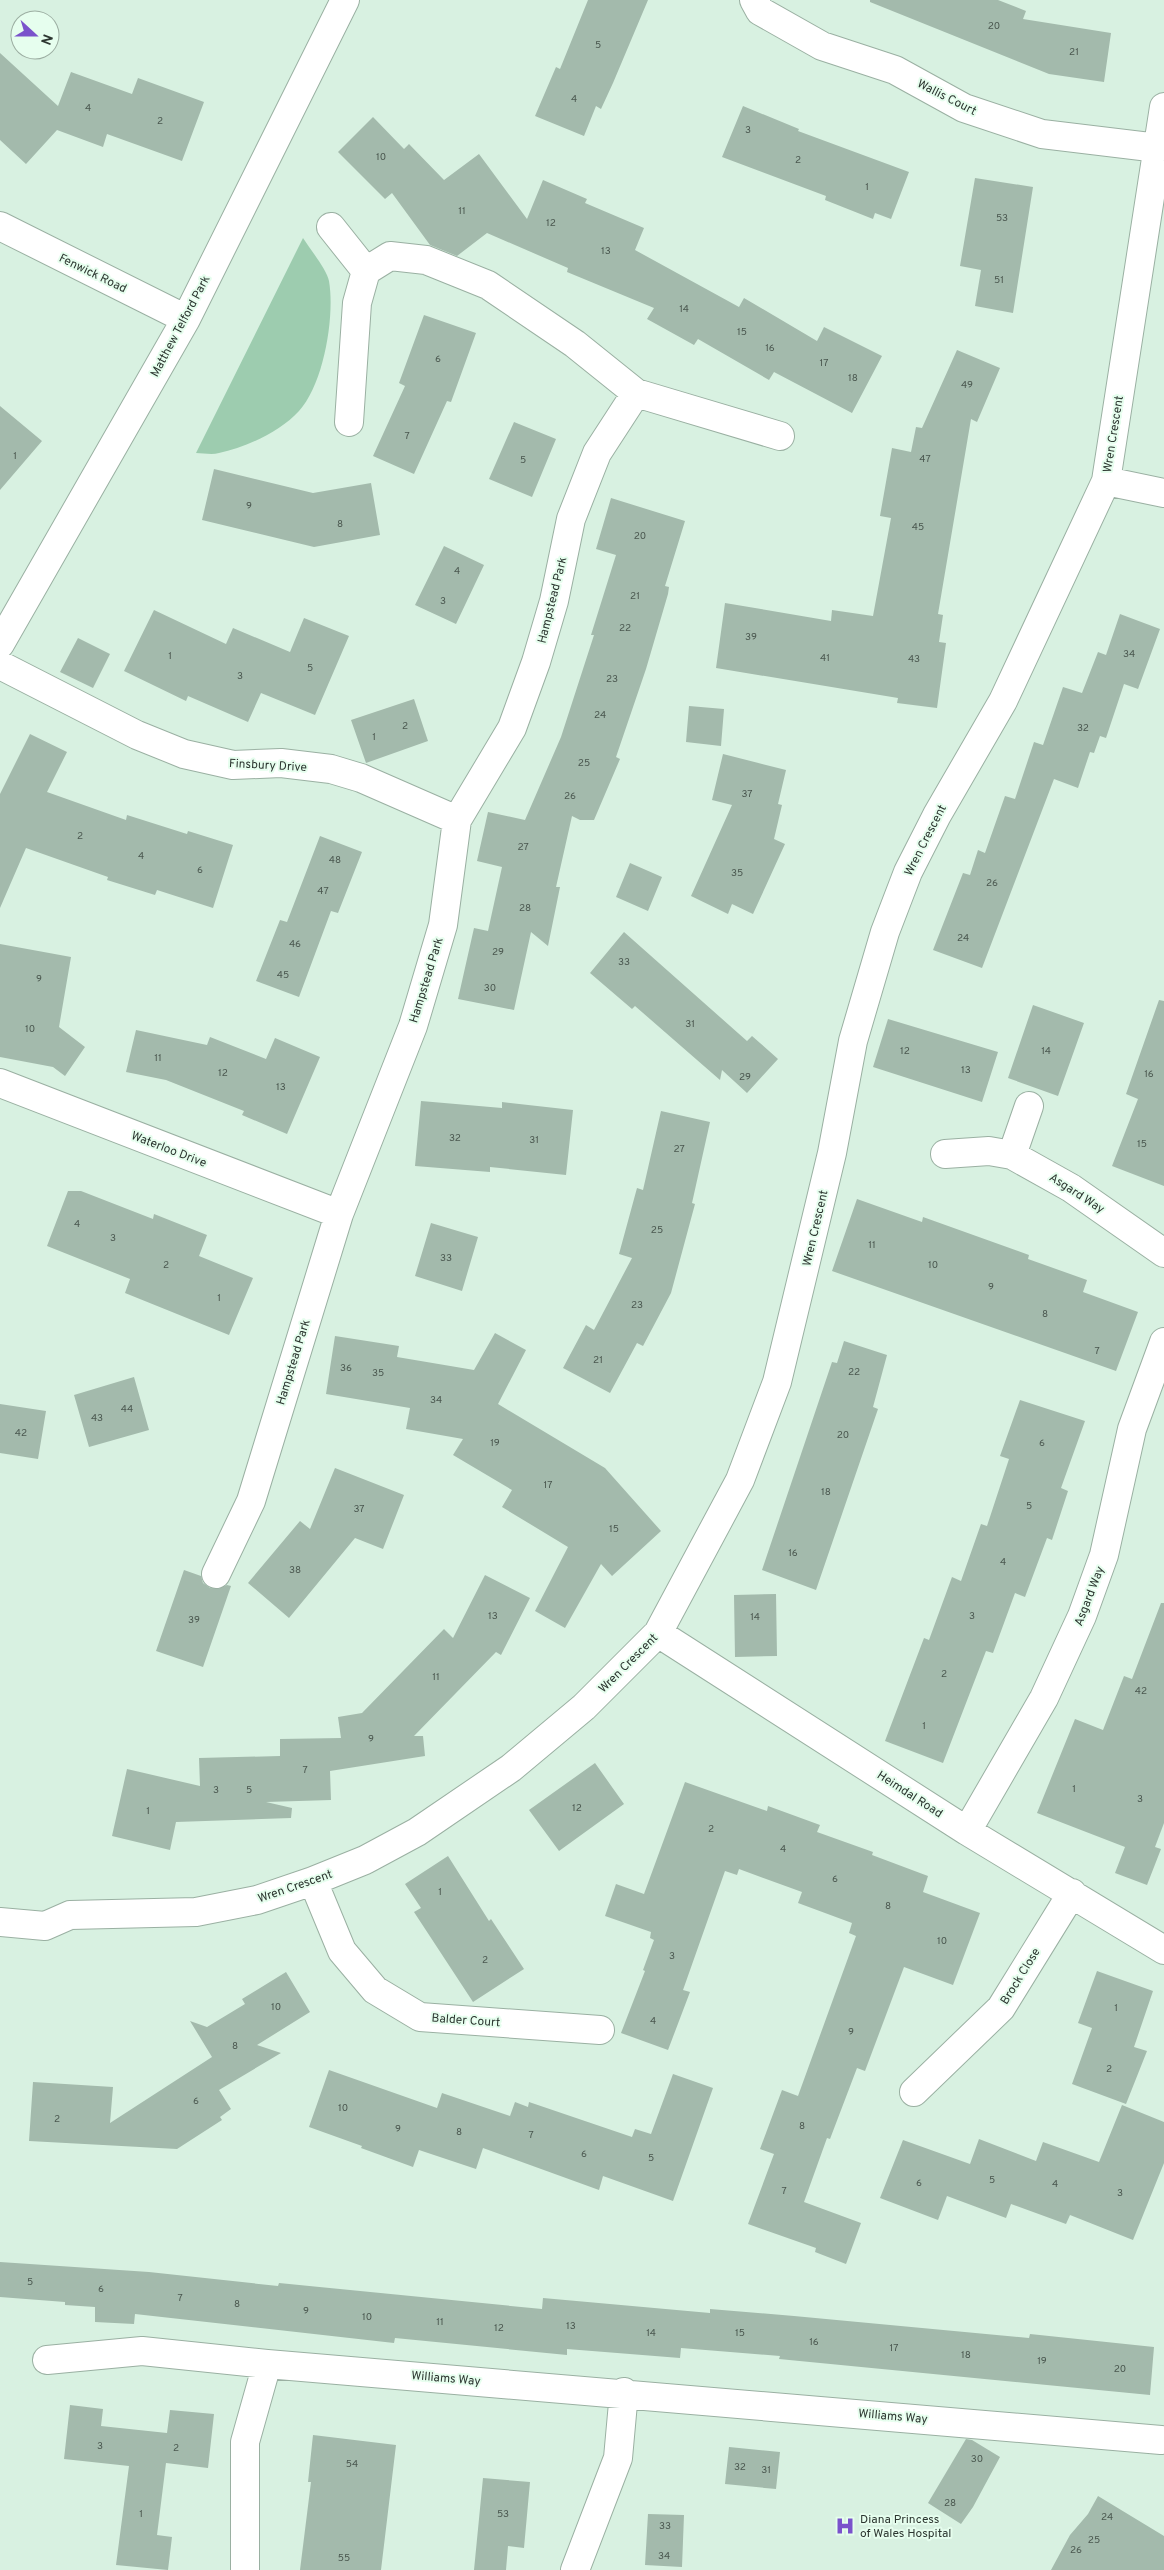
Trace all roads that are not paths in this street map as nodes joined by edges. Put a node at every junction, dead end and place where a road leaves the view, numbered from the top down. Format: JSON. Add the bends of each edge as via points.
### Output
{"nodes":[{"id":1,"x":345,"y":0,"type":"edge"},
{"id":2,"x":754,"y":0,"type":"edge"},
{"id":3,"x":1164,"y":107,"type":"edge"},
{"id":4,"x":1158,"y":148,"type":"junction"},
{"id":5,"x":0,"y":226,"type":"edge"},
{"id":6,"x":331,"y":227,"type":"dead end"},
{"id":7,"x":366,"y":271,"type":"junction"},
{"id":8,"x":186,"y":319,"type":"junction"},
{"id":9,"x":636,"y":393,"type":"junction"},
{"id":10,"x":349,"y":422,"type":"dead end"},
{"id":11,"x":780,"y":436,"type":"dead end"},
{"id":12,"x":1106,"y":481,"type":"junction"},
{"id":13,"x":1164,"y":493,"type":"edge"},
{"id":14,"x":0,"y":644,"type":"edge"},
{"id":15,"x":0,"y":665,"type":"edge"},
{"id":16,"x":457,"y":820,"type":"junction"},
{"id":17,"x":0,"y":1083,"type":"edge"},
{"id":18,"x":1029,"y":1106,"type":"dead end"},
{"id":19,"x":945,"y":1154,"type":"dead end"},
{"id":20,"x":1012,"y":1155,"type":"junction"},
{"id":21,"x":339,"y":1214,"type":"junction"},
{"id":22,"x":1164,"y":1253,"type":"edge"},
{"id":23,"x":1164,"y":1342,"type":"edge"},
{"id":24,"x":216,"y":1574,"type":"dead end"},
{"id":25,"x":658,"y":1633,"type":"junction"},
{"id":26,"x":967,"y":1831,"type":"junction"},
{"id":27,"x":313,"y":1881,"type":"junction"},
{"id":28,"x":1072,"y":1893,"type":"junction"},
{"id":29,"x":0,"y":1922,"type":"edge"},
{"id":30,"x":1164,"y":1950,"type":"edge"},
{"id":31,"x":600,"y":2030,"type":"dead end"},
{"id":32,"x":914,"y":2092,"type":"dead end"},
{"id":33,"x":47,"y":2360,"type":"dead end"},
{"id":34,"x":267,"y":2364,"type":"junction"},
{"id":35,"x":624,"y":2392,"type":"junction"},
{"id":36,"x":1162,"y":2440,"type":"dead end"},
{"id":37,"x":245,"y":2570,"type":"edge"},
{"id":38,"x":575,"y":2570,"type":"edge"}],
"edges":[{"from":1,"to":8,"type":"street","name":"Matthew Telford Park"},
{"from":2,"to":4,"type":"street","name":"Wallis Court","via":[[760,11],[822,46],[895,70],[964,108],[1042,134]]},
{"from":3,"to":4,"type":"street","name":"Wren Crescent"},
{"from":4,"to":12,"type":"street","name":"Wren Crescent"},
{"from":5,"to":8,"type":"street","name":"Fenwick Road"},
{"from":6,"to":7,"type":"street"},
{"from":7,"to":9,"type":"street","via":[[390,256],[426,260],[488,286],[575,344]]},
{"from":7,"to":10,"type":"street","via":[[357,304]]},
{"from":8,"to":14,"type":"street","name":"Matthew Telford Park"},
{"from":9,"to":11,"type":"street"},
{"from":9,"to":16,"type":"street","name":"Hampstead Park","via":[[596,454],[571,519],[554,601],[512,728]]},
{"from":12,"to":13,"type":"street"},
{"from":12,"to":25,"type":"street","name":"Wren Crescent","via":[[1003,701],[908,872],[885,932],[853,1041],[832,1153],[778,1382],[740,1480]]},
{"from":15,"to":16,"type":"street","name":"Finsbury Drive","via":[[137,735],[184,754],[232,765],[281,763],[331,769],[361,778]]},
{"from":16,"to":21,"type":"street","name":"Hampstead Park","via":[[442,925],[413,1026]]},
{"from":17,"to":21,"type":"street","name":"Waterloo Drive"},
{"from":18,"to":20,"type":"street"},
{"from":19,"to":20,"type":"street","name":"Asgard Way","via":[[989,1151]]},
{"from":20,"to":22,"type":"street","name":"Asgard Way","via":[[1071,1188]]},
{"from":21,"to":24,"type":"street","name":"Hampstead Park","via":[[251,1501]]},
{"from":23,"to":26,"type":"street","name":"Asgard Way","via":[[1132,1429],[1104,1555],[1082,1616],[1044,1698]]},
{"from":25,"to":26,"type":"street","name":"Heimdal Road"},
{"from":25,"to":27,"type":"street","name":"Wren Crescent","via":[[584,1707],[510,1768],[417,1832],[366,1860]]},
{"from":26,"to":28,"type":"street","name":"Heimdal Road"},
{"from":27,"to":29,"type":"street","name":"Wren Crescent","via":[[256,1900],[196,1912],[70,1915],[44,1926]]},
{"from":27,"to":31,"type":"street","name":"Balder Court","via":[[342,1950],[375,1990],[420,2017]]},
{"from":28,"to":30,"type":"street","name":"Heimdal Road"},
{"from":28,"to":32,"type":"street","name":"Brock Close","via":[[1001,2008]]},
{"from":33,"to":34,"type":"street","name":"Williams Way","via":[[142,2351]]},
{"from":34,"to":35,"type":"street","name":"Williams Way"},
{"from":34,"to":37,"type":"street","via":[[245,2442]]},
{"from":35,"to":36,"type":"street","name":"Williams Way"},
{"from":35,"to":38,"type":"street","via":[[618,2458]]}]}
